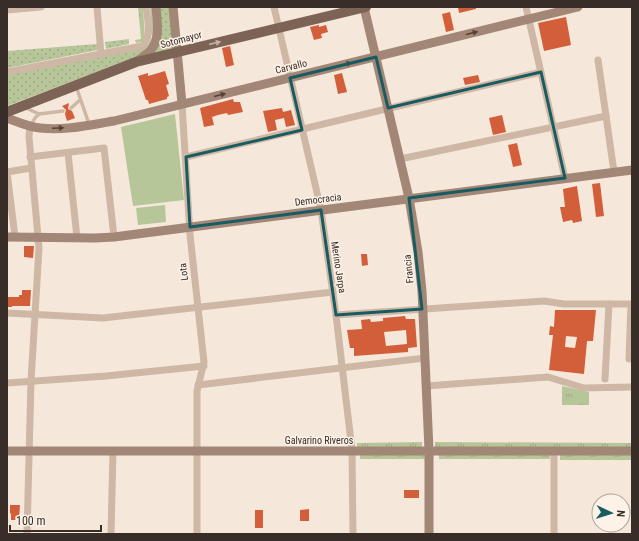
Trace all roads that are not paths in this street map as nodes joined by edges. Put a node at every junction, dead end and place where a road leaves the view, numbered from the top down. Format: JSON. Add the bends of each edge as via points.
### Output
{"nodes":[{"id":1,"x":41,"y":7,"type":"edge"},
{"id":2,"x":97,"y":7,"type":"edge"},
{"id":3,"x":146,"y":7,"type":"edge"},
{"id":4,"x":156,"y":7,"type":"edge"},
{"id":5,"x":172,"y":7,"type":"edge"},
{"id":6,"x":274,"y":7,"type":"edge"},
{"id":7,"x":365,"y":7,"type":"edge"},
{"id":8,"x":526,"y":7,"type":"edge"},
{"id":9,"x":578,"y":7,"type":"edge"},
{"id":10,"x":7,"y":10,"type":"edge"},
{"id":11,"x":529,"y":19,"type":"junction"},
{"id":12,"x":278,"y":28,"type":"junction"},
{"id":13,"x":177,"y":52,"type":"junction"},
{"id":14,"x":101,"y":54,"type":"junction"},
{"id":15,"x":376,"y":57,"type":"junction"},
{"id":16,"x":598,"y":60,"type":"dead end"},
{"id":17,"x":136,"y":62,"type":"junction"},
{"id":18,"x":7,"y":72,"type":"edge"},
{"id":19,"x":541,"y":72,"type":"junction"},
{"id":20,"x":290,"y":78,"type":"junction"},
{"id":21,"x":76,"y":85,"type":"junction"},
{"id":22,"x":80,"y":100,"type":"junction"},
{"id":23,"x":182,"y":104,"type":"junction"},
{"id":24,"x":22,"y":106,"type":"junction"},
{"id":25,"x":71,"y":108,"type":"dead end"},
{"id":26,"x":388,"y":108,"type":"junction"},
{"id":27,"x":63,"y":111,"type":"dead end"},
{"id":28,"x":7,"y":112,"type":"edge"},
{"id":29,"x":39,"y":114,"type":"junction"},
{"id":30,"x":606,"y":116,"type":"junction"},
{"id":31,"x":7,"y":118,"type":"edge"},
{"id":32,"x":89,"y":125,"type":"junction"},
{"id":33,"x":30,"y":126,"type":"junction"},
{"id":34,"x":553,"y":127,"type":"junction"},
{"id":35,"x":302,"y":130,"type":"junction"},
{"id":36,"x":68,"y":153,"type":"junction"},
{"id":37,"x":186,"y":156,"type":"junction"},
{"id":38,"x":30,"y":157,"type":"junction"},
{"id":39,"x":400,"y":159,"type":"junction"},
{"id":40,"x":31,"y":168,"type":"junction"},
{"id":41,"x":632,"y":170,"type":"edge"},
{"id":42,"x":7,"y":172,"type":"edge"},
{"id":43,"x":614,"y":172,"type":"junction"},
{"id":44,"x":565,"y":178,"type":"junction"},
{"id":45,"x":409,"y":198,"type":"junction"},
{"id":46,"x":321,"y":210,"type":"junction"},
{"id":47,"x":190,"y":227,"type":"junction"},
{"id":48,"x":11,"y":237,"type":"edge"},
{"id":49,"x":38,"y":237,"type":"junction"},
{"id":50,"x":114,"y":237,"type":"junction"},
{"id":51,"x":77,"y":238,"type":"junction"},
{"id":52,"x":333,"y":292,"type":"junction"},
{"id":53,"x":609,"y":304,"type":"junction"},
{"id":54,"x":199,"y":307,"type":"junction"},
{"id":55,"x":422,"y":309,"type":"junction"},
{"id":56,"x":7,"y":313,"type":"edge"},
{"id":57,"x":35,"y":314,"type":"junction"},
{"id":58,"x":336,"y":315,"type":"junction"},
{"id":59,"x":425,"y":358,"type":"junction"},
{"id":60,"x":629,"y":359,"type":"dead end"},
{"id":61,"x":204,"y":366,"type":"junction"},
{"id":62,"x":343,"y":368,"type":"junction"},
{"id":63,"x":605,"y":379,"type":"dead end"},
{"id":64,"x":31,"y":381,"type":"junction"},
{"id":65,"x":7,"y":383,"type":"edge"},
{"id":66,"x":198,"y":385,"type":"junction"},
{"id":67,"x":426,"y":386,"type":"junction"},
{"id":68,"x":632,"y":387,"type":"edge"},
{"id":69,"x":29,"y":450,"type":"junction"},
{"id":70,"x":352,"y":450,"type":"junction"},
{"id":71,"x":429,"y":450,"type":"junction"},
{"id":72,"x":7,"y":451,"type":"edge"},
{"id":73,"x":113,"y":451,"type":"junction"},
{"id":74,"x":198,"y":451,"type":"junction"},
{"id":75,"x":554,"y":451,"type":"junction"},
{"id":76,"x":632,"y":451,"type":"edge"},
{"id":77,"x":27,"y":534,"type":"edge"},
{"id":78,"x":111,"y":534,"type":"edge"},
{"id":79,"x":197,"y":534,"type":"edge"},
{"id":80,"x":353,"y":534,"type":"edge"},
{"id":81,"x":429,"y":534,"type":"edge"},
{"id":82,"x":554,"y":534,"type":"edge"}],
"edges":[{"from":1,"to":10,"type":"street"},
{"from":2,"to":14,"type":"street"},
{"from":3,"to":14,"type":"street","via":[[146,42],[140,46]]},
{"from":4,"to":17,"type":"street","via":[[156,41],[150,51]]},
{"from":5,"to":13,"type":"street","name":"Lota"},
{"from":6,"to":12,"type":"street","name":"Merino Jarpa"},
{"from":7,"to":12,"type":"main road","name":"Sotomayor"},
{"from":7,"to":15,"type":"street","name":"Francia"},
{"from":8,"to":11,"type":"street"},
{"from":9,"to":11,"type":"street","name":"Carvallo"},
{"from":15,"to":11,"type":"street","name":"Carvallo","one_way":true},
{"from":11,"to":19,"type":"street"},
{"from":13,"to":12,"type":"main road","name":"Sotomayor","one_way":true},
{"from":12,"to":20,"type":"street","name":"Merino Jarpa"},
{"from":13,"to":17,"type":"main road","name":"Sotomayor"},
{"from":13,"to":23,"type":"street","name":"Lota"},
{"from":14,"to":18,"type":"street"},
{"from":20,"to":15,"type":"street","name":"Carvallo","one_way":true},
{"from":15,"to":26,"type":"street","name":"Francia"},
{"from":16,"to":30,"type":"street"},
{"from":17,"to":21,"type":"main road","name":"Sotomayor"},
{"from":19,"to":26,"type":"street"},
{"from":19,"to":34,"type":"street"},
{"from":23,"to":20,"type":"street","name":"Carvallo","one_way":true},
{"from":20,"to":35,"type":"street","name":"Merino Jarpa"},
{"from":21,"to":22,"type":"lane"},
{"from":21,"to":24,"type":"main road","name":"Sotomayor"},
{"from":22,"to":25,"type":"lane"},
{"from":22,"to":32,"type":"lane"},
{"from":23,"to":32,"type":"street","name":"Carvallo"},
{"from":23,"to":37,"type":"street","name":"Lota"},
{"from":24,"to":28,"type":"main road","name":"Sotomayor"},
{"from":24,"to":29,"type":"lane"},
{"from":26,"to":35,"type":"street"},
{"from":26,"to":39,"type":"street","name":"Francia"},
{"from":27,"to":29,"type":"lane"},
{"from":29,"to":33,"type":"lane"},
{"from":30,"to":34,"type":"street"},
{"from":30,"to":43,"type":"street"},
{"from":31,"to":33,"type":"street","name":"Carvallo"},
{"from":33,"to":32,"type":"street","name":"Carvallo","one_way":true,"via":[[55,128]]},
{"from":33,"to":38,"type":"street"},
{"from":34,"to":39,"type":"street"},
{"from":34,"to":44,"type":"street"},
{"from":35,"to":37,"type":"street"},
{"from":35,"to":46,"type":"street","name":"Merino Jarpa"},
{"from":36,"to":38,"type":"street"},
{"from":36,"to":50,"type":"street","via":[[104,148]]},
{"from":36,"to":51,"type":"street"},
{"from":37,"to":47,"type":"street","name":"Lota"},
{"from":38,"to":40,"type":"street"},
{"from":39,"to":45,"type":"street","name":"Francia"},
{"from":40,"to":42,"type":"street"},
{"from":40,"to":49,"type":"street"},
{"from":41,"to":43,"type":"street","name":"Democracia"},
{"from":42,"to":48,"type":"street"},
{"from":43,"to":44,"type":"street","name":"Democracia"},
{"from":44,"to":45,"type":"street","name":"Democracia"},
{"from":45,"to":46,"type":"street","name":"Democracia"},
{"from":45,"to":55,"type":"street","name":"Francia","via":[[418,252]]},
{"from":46,"to":47,"type":"street","name":"Democracia"},
{"from":46,"to":52,"type":"street","name":"Merino Jarpa"},
{"from":47,"to":50,"type":"street","name":"Democracia"},
{"from":47,"to":54,"type":"street","name":"Lota"},
{"from":48,"to":49,"type":"street","name":"Democracia"},
{"from":49,"to":51,"type":"street","name":"Democracia"},
{"from":49,"to":57,"type":"street"},
{"from":50,"to":51,"type":"street","name":"Democracia"},
{"from":52,"to":54,"type":"street"},
{"from":52,"to":58,"type":"street","name":"Merino Jarpa"},
{"from":53,"to":55,"type":"street","via":[[561,304],[544,301]]},
{"from":53,"to":60,"type":"street","via":[[631,304]]},
{"from":53,"to":63,"type":"street"},
{"from":54,"to":57,"type":"street","via":[[103,318]]},
{"from":54,"to":61,"type":"street","name":"Lota"},
{"from":55,"to":58,"type":"street"},
{"from":55,"to":59,"type":"street","name":"Francia"},
{"from":56,"to":57,"type":"street"},
{"from":57,"to":64,"type":"street"},
{"from":58,"to":62,"type":"street","name":"Merino Jarpa"},
{"from":59,"to":62,"type":"street"},
{"from":59,"to":67,"type":"street","name":"Francia"},
{"from":61,"to":64,"type":"street"},
{"from":61,"to":66,"type":"street","name":"Lota"},
{"from":62,"to":66,"type":"street"},
{"from":62,"to":70,"type":"street","name":"Merino Jarpa"},
{"from":64,"to":65,"type":"street"},
{"from":64,"to":69,"type":"street"},
{"from":66,"to":74,"type":"street","name":"Lota"},
{"from":67,"to":68,"type":"street","via":[[548,377],[584,388]]},
{"from":67,"to":71,"type":"street","name":"Francia"},
{"from":69,"to":72,"type":"street","name":"Galvarino Riveros"},
{"from":69,"to":73,"type":"street","name":"Galvarino Riveros"},
{"from":69,"to":77,"type":"street"},
{"from":70,"to":71,"type":"street","name":"Galvarino Riveros"},
{"from":70,"to":74,"type":"street","name":"Galvarino Riveros"},
{"from":70,"to":80,"type":"street","name":"Merino Jarpa"},
{"from":71,"to":75,"type":"street","name":"Galvarino Riveros"},
{"from":71,"to":81,"type":"street","name":"Francia"},
{"from":73,"to":74,"type":"street","name":"Galvarino Riveros"},
{"from":73,"to":78,"type":"street"},
{"from":74,"to":79,"type":"street","name":"Lota"},
{"from":75,"to":76,"type":"street","name":"Galvarino Riveros"},
{"from":75,"to":82,"type":"street"}]}
